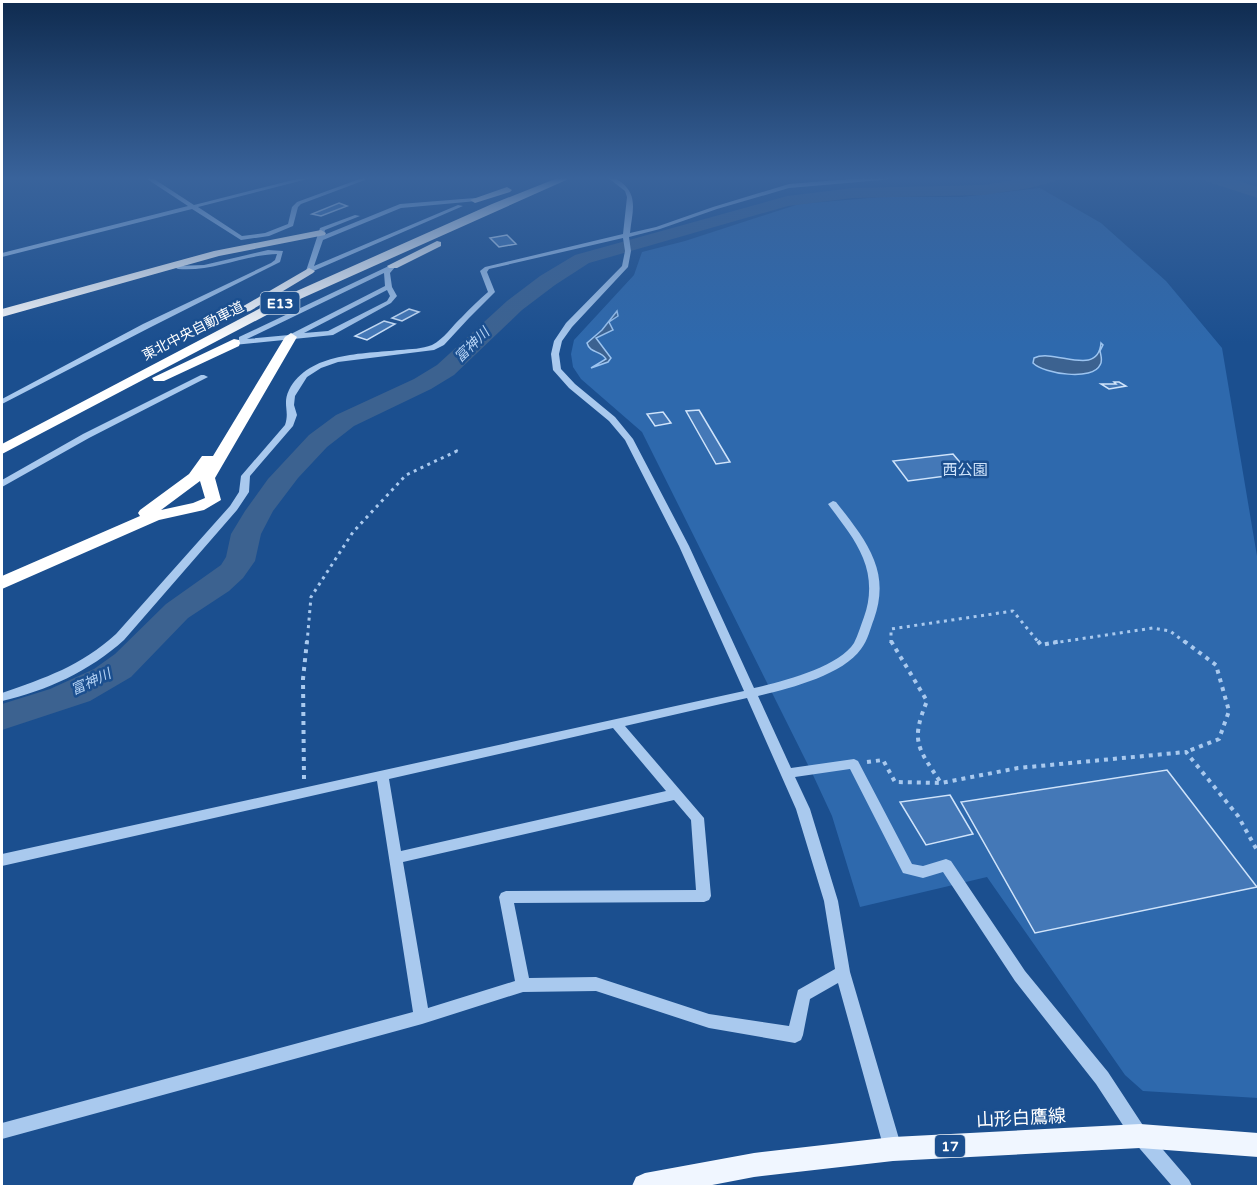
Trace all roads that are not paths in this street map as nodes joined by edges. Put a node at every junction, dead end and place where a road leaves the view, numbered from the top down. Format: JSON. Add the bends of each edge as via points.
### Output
{"nodes":[{"id":1,"x":92,"y":232,"type":"edge"},
{"id":2,"x":232,"y":232,"type":"edge"},
{"id":3,"x":276,"y":232,"type":"edge"},
{"id":4,"x":329,"y":232,"type":"edge"},
{"id":5,"x":399,"y":232,"type":"edge"},
{"id":6,"x":436,"y":232,"type":"edge"},
{"id":7,"x":459,"y":232,"type":"edge"},
{"id":8,"x":627,"y":232,"type":"edge"},
{"id":9,"x":643,"y":232,"type":"edge"},
{"id":10,"x":320,"y":236,"type":"junction"},
{"id":11,"x":627,"y":237,"type":"junction"},
{"id":12,"x":2,"y":255,"type":"edge"},
{"id":13,"x":393,"y":266,"type":"junction"},
{"id":14,"x":178,"y":267,"type":"junction"},
{"id":15,"x":309,"y":271,"type":"junction"},
{"id":16,"x":389,"y":287,"type":"junction"},
{"id":17,"x":2,"y":314,"type":"edge"},
{"id":18,"x":285,"y":338,"type":"junction"},
{"id":19,"x":234,"y":343,"type":"junction"},
{"id":20,"x":204,"y":378,"type":"dead end"},
{"id":21,"x":2,"y":402,"type":"edge"},
{"id":22,"x":2,"y":448,"type":"edge"},
{"id":23,"x":2,"y":459,"type":"edge"},
{"id":24,"x":2,"y":484,"type":"edge"},
{"id":25,"x":832,"y":504,"type":"dead end"},
{"id":26,"x":2,"y":576,"type":"edge"},
{"id":27,"x":2,"y":583,"type":"edge"},
{"id":28,"x":752,"y":694,"type":"junction"},
{"id":29,"x":2,"y":697,"type":"edge"},
{"id":30,"x":616,"y":724,"type":"junction"},
{"id":31,"x":787,"y":773,"type":"junction"},
{"id":32,"x":382,"y":775,"type":"junction"},
{"id":33,"x":676,"y":794,"type":"junction"},
{"id":34,"x":396,"y":858,"type":"junction"},
{"id":35,"x":2,"y":860,"type":"edge"},
{"id":36,"x":843,"y":972,"type":"junction"},
{"id":37,"x":523,"y":985,"type":"junction"},
{"id":38,"x":422,"y":1017,"type":"junction"},
{"id":39,"x":2,"y":1131,"type":"edge"},
{"id":40,"x":1140,"y":1136,"type":"junction"},
{"id":41,"x":1258,"y":1145,"type":"edge"},
{"id":42,"x":893,"y":1149,"type":"junction"},
{"id":43,"x":645,"y":1186,"type":"edge"},
{"id":44,"x":1183,"y":1186,"type":"edge"}],
"edges":[{"from":1,"to":12,"type":"street"},
{"from":2,"to":3,"type":"street","via":[[241,238]]},
{"from":4,"to":10,"type":"street"},
{"from":5,"to":15,"type":"street"},
{"from":6,"to":22,"type":"highway","name":"東北中央自動車道","number":"E13","via":[[276,305]]},
{"from":7,"to":13,"type":"highway"},
{"from":8,"to":11,"type":"street"},
{"from":9,"to":11,"type":"street"},
{"from":10,"to":14,"type":"highway","via":[[260,246]]},
{"from":10,"to":15,"type":"street"},
{"from":10,"to":17,"type":"highway","via":[[218,253]]},
{"from":11,"to":28,"type":"street","via":[[625,267],[558,341],[557,370],[612,418],[629,439],[684,546]]},
{"from":11,"to":29,"type":"street","via":[[487,268],[483,271],[492,292],[432,348],[328,362],[310,370],[299,380],[290,398],[293,415],[289,426],[246,476],[244,492],[234,508],[120,637],[103,655],[78,670]]},
{"from":13,"to":16,"type":"street","via":[[387,273]]},
{"from":13,"to":19,"type":"street"},
{"from":14,"to":17,"type":"highway"},
{"from":14,"to":21,"type":"street","via":[[195,270],[257,253],[281,252],[273,264]]},
{"from":15,"to":22,"type":"highway"},
{"from":16,"to":18,"type":"street"},
{"from":16,"to":18,"type":"street","via":[[394,296],[390,302],[330,333]]},
{"from":18,"to":19,"type":"street"},
{"from":18,"to":26,"type":"highway","via":[[195,477],[150,511]]},
{"from":18,"to":27,"type":"highway","via":[[207,478],[213,500],[154,516]]},
{"from":19,"to":23,"type":"highway"},
{"from":20,"to":24,"type":"street","via":[[86,436]]},
{"from":25,"to":28,"type":"street","via":[[868,555],[876,578],[872,614],[855,650],[816,674]]},
{"from":28,"to":30,"type":"street"},
{"from":28,"to":31,"type":"street"},
{"from":30,"to":32,"type":"street"},
{"from":30,"to":33,"type":"street"},
{"from":31,"to":36,"type":"street","via":[[803,809],[831,901]]},
{"from":31,"to":40,"type":"street","via":[[854,764],[908,869],[923,872],[946,865],[1020,976],[1102,1078]]},
{"from":32,"to":34,"type":"street"},
{"from":32,"to":35,"type":"street"},
{"from":33,"to":34,"type":"street"},
{"from":33,"to":37,"type":"street","via":[[697,818],[704,896],[506,897]]},
{"from":34,"to":38,"type":"street"},
{"from":36,"to":37,"type":"street","via":[[803,995],[795,1035],[709,1022],[596,984]]},
{"from":36,"to":42,"type":"street"},
{"from":37,"to":38,"type":"street"},
{"from":38,"to":39,"type":"street"},
{"from":40,"to":41,"type":"main road","name":"山形白鷹線","number":"17"},
{"from":40,"to":42,"type":"main road","name":"山形白鷹線","number":"17"},
{"from":40,"to":44,"type":"street"},
{"from":42,"to":43,"type":"main road","name":"山形白鷹線","number":"17","via":[[754,1165]]}]}
